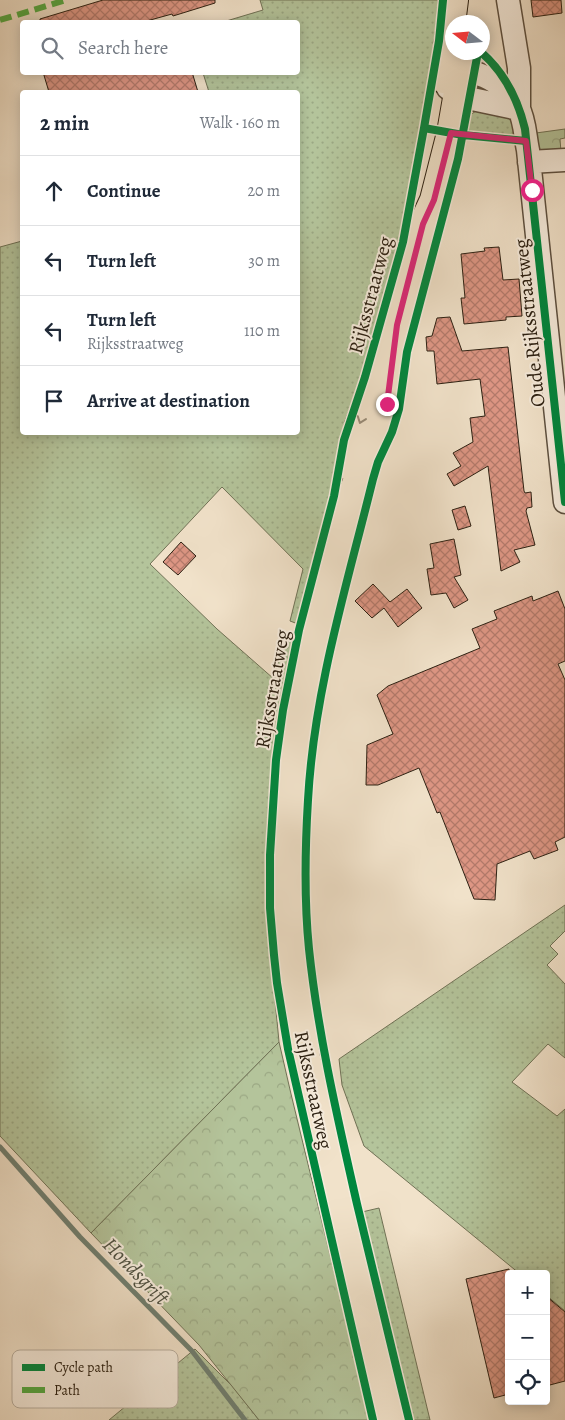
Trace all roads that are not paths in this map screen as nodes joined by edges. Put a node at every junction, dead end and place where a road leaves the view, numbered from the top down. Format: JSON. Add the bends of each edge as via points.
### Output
{"nodes":[{"id":1,"x":454,"y":0,"type":"edge"},
{"id":2,"x":470,"y":0,"type":"edge"},
{"id":3,"x":508,"y":0,"type":"edge"},
{"id":4,"x":469,"y":15,"type":"edge"},
{"id":5,"x":457,"y":75,"type":"edge"},
{"id":6,"x":519,"y":109,"type":"junction"},
{"id":7,"x":565,"y":160,"type":"edge"},
{"id":8,"x":529,"y":162,"type":"junction"},
{"id":9,"x":565,"y":502,"type":"edge"},
{"id":10,"x":392,"y":1420,"type":"edge"}],
"edges":[{"from":1,"to":5,"type":"main road","name":"Rijksstraatweg"},
{"from":2,"to":4,"type":"main road"},
{"from":3,"to":6,"type":"street","name":"Oude Rijksstraatweg","via":[[519,68]]},
{"from":5,"to":6,"type":"street"},
{"from":5,"to":10,"type":"main road","name":"Rijksstraatweg","via":[[434,200],[423,224],[397,325],[383,419],[349,502],[314,643],[295,744],[288,823],[289,928],[295,989],[312,1084]]},
{"from":6,"to":8,"type":"street","name":"Oude Rijksstraatweg"},
{"from":7,"to":8,"type":"street"},
{"from":8,"to":9,"type":"street","name":"Oude Rijksstraatweg"}]}
